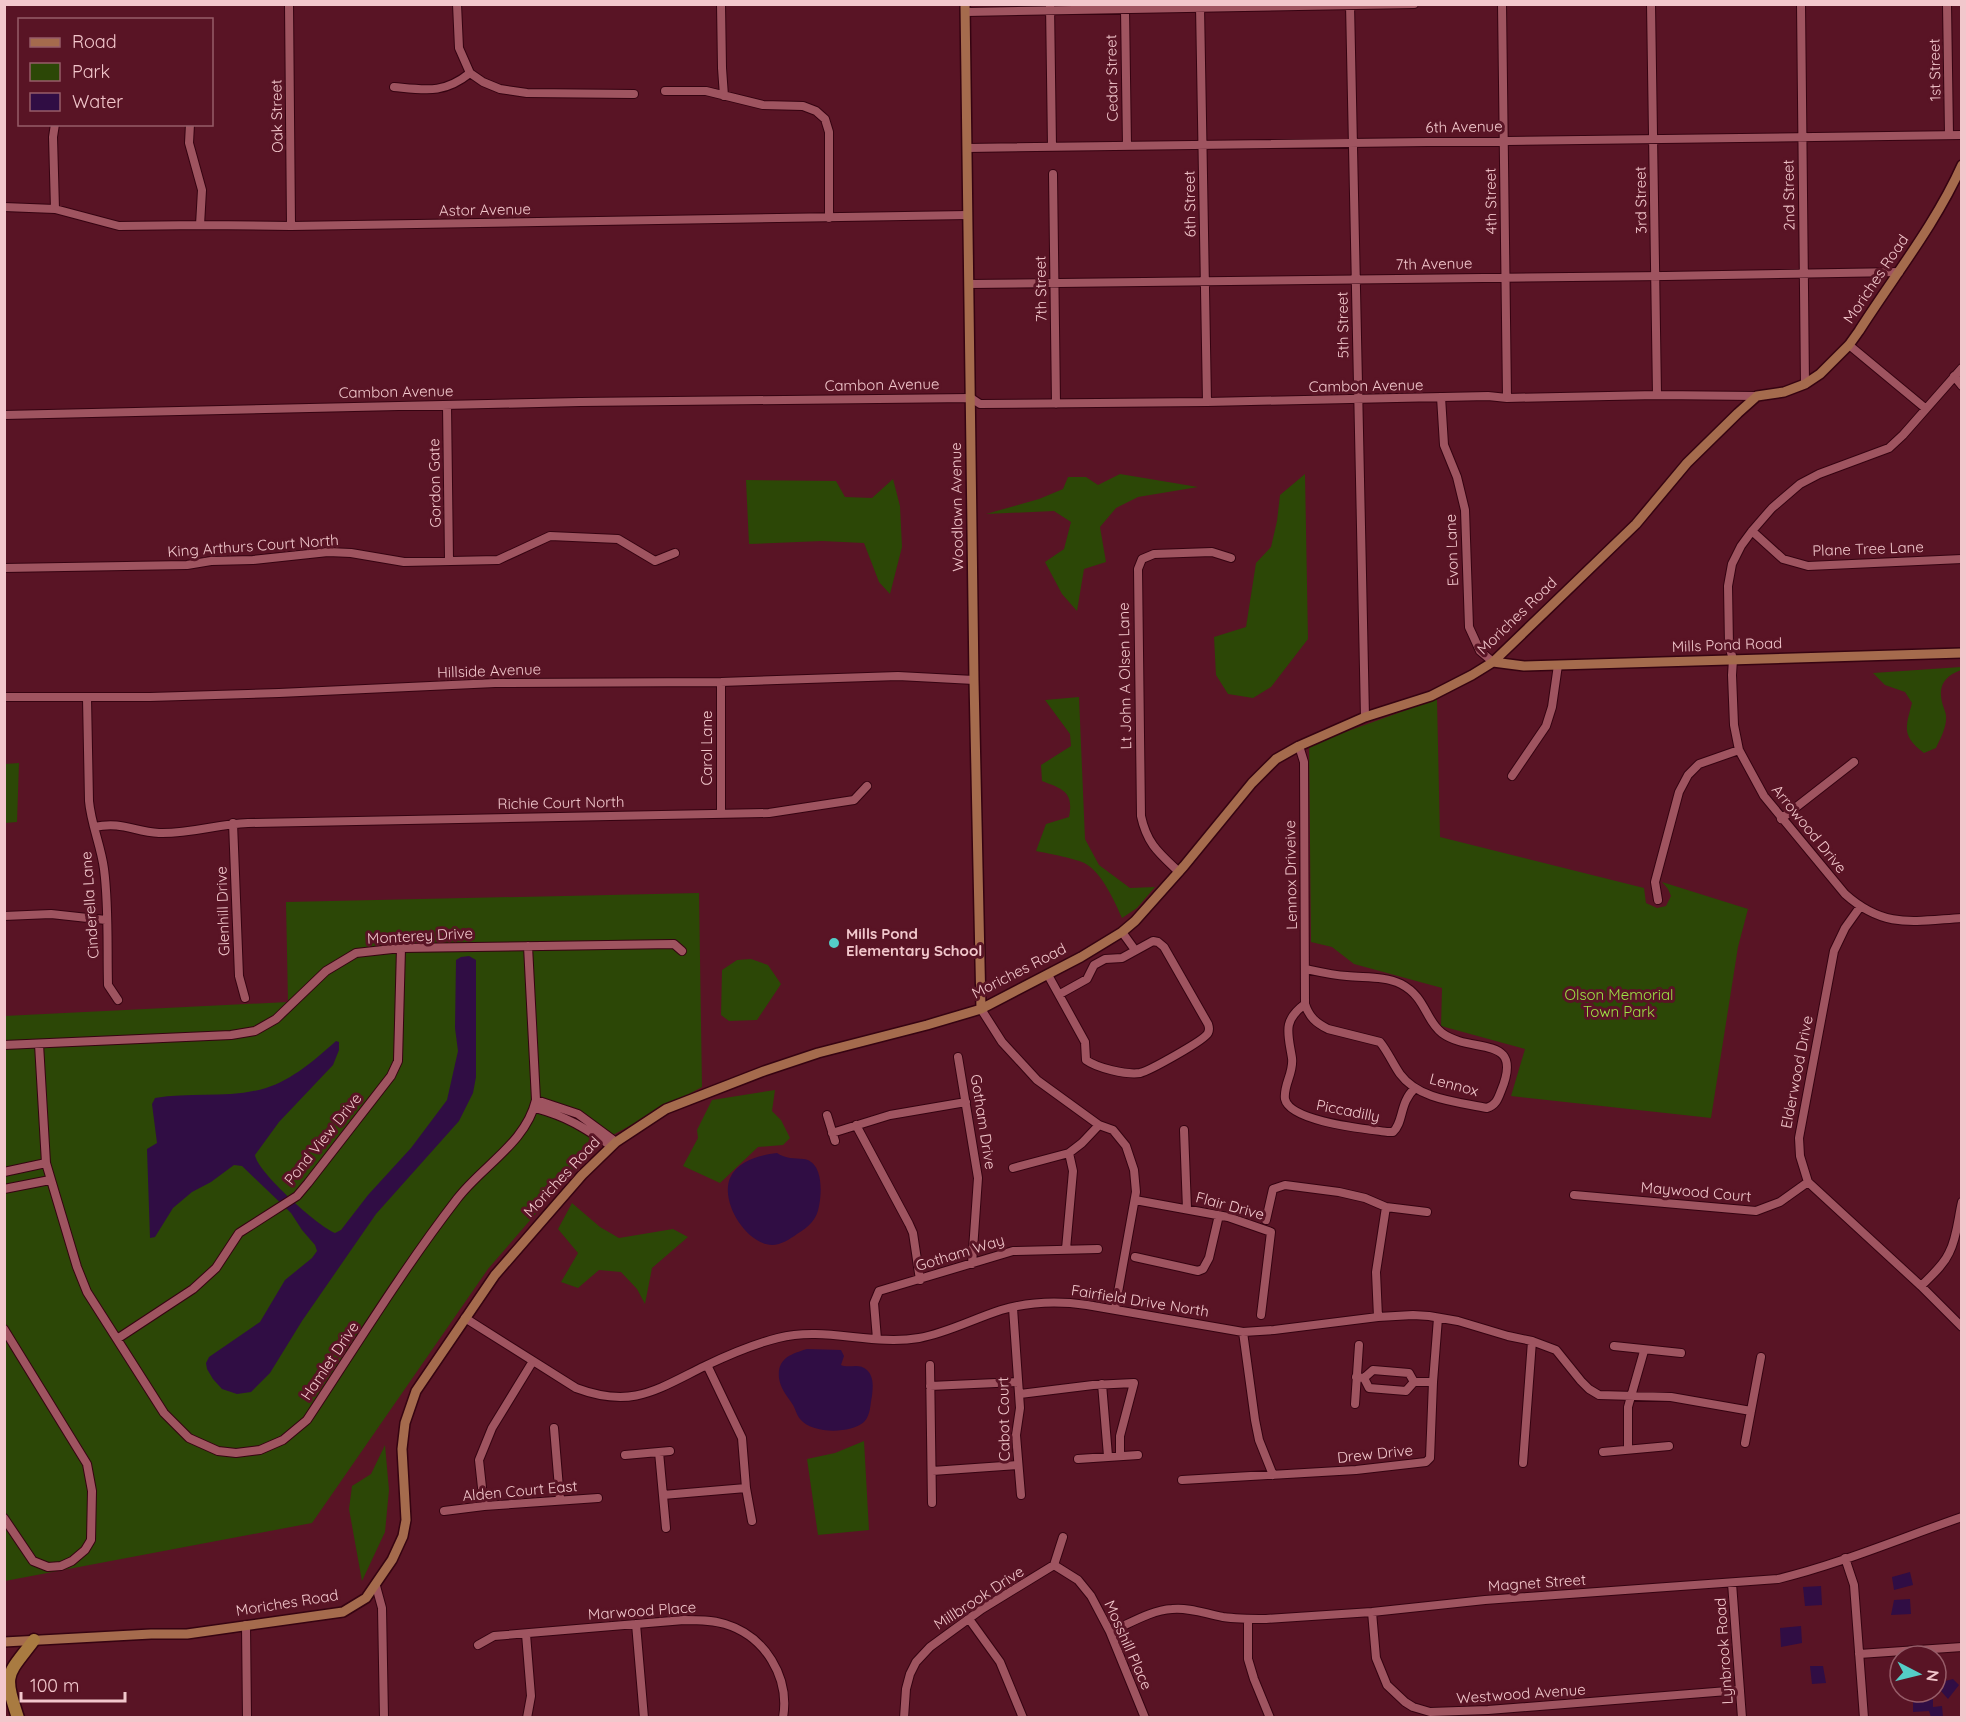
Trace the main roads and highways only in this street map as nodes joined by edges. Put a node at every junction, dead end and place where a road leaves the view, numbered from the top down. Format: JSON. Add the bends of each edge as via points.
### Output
{"nodes":[{"id":1,"x":965,"y":8,"type":"edge"},
{"id":2,"x":1962,"y":165,"type":"edge"},
{"id":3,"x":1962,"y":653,"type":"edge"},
{"id":4,"x":1493,"y":662,"type":"junction"},
{"id":5,"x":981,"y":1009,"type":"junction"},
{"id":6,"x":34,"y":1640,"type":"junction"},
{"id":7,"x":4,"y":1642,"type":"edge"},
{"id":8,"x":4,"y":1695,"type":"edge"},
{"id":9,"x":17,"y":1718,"type":"edge"}],
"edges":[{"from":1,"to":5,"type":"main road","name":"Woodlawn Avenue"},
{"from":2,"to":4,"type":"main road","name":"Moriches Road","via":[[1934,220],[1849,345],[1805,384],[1757,396],[1687,463],[1636,524]]},
{"from":3,"to":4,"type":"main road","name":"Mills Pond Road","via":[[1524,666]]},
{"from":4,"to":5,"type":"main road","name":"Moriches Road","via":[[1431,696],[1365,717],[1276,759],[1122,932]]},
{"from":5,"to":6,"type":"main road","name":"Moriches Road","via":[[764,1071],[666,1109],[614,1144],[495,1275],[416,1391],[405,1423],[402,1449],[406,1520],[403,1536],[366,1598],[343,1612],[187,1634]]},
{"from":6,"to":7,"type":"main road","name":"Moriches Road"},
{"from":6,"to":9,"type":"highway","via":[[8,1678]]},
{"from":8,"to":9,"type":"highway"}]}
